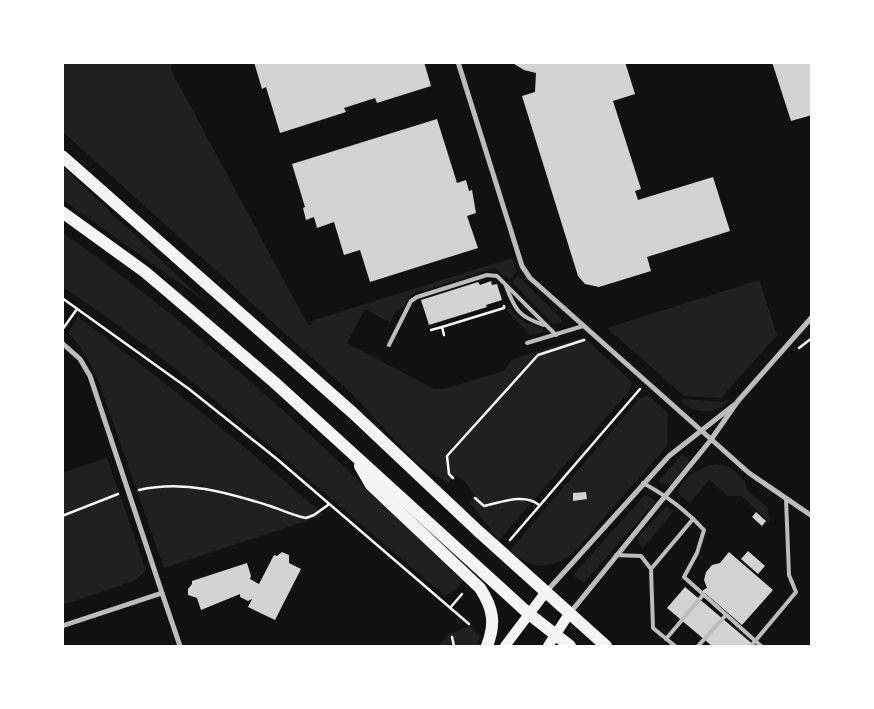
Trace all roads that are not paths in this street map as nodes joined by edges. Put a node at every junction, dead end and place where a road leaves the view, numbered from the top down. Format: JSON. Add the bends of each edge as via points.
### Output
{"nodes":[{"id":1,"x":458,"y":62,"type":"edge"},
{"id":2,"x":62,"y":156,"type":"edge"},
{"id":3,"x":62,"y":212,"type":"edge"},
{"id":4,"x":506,"y":285,"type":"junction"},
{"id":5,"x":812,"y":317,"type":"edge"},
{"id":6,"x":546,"y":325,"type":"junction"},
{"id":7,"x":583,"y":326,"type":"junction"},
{"id":8,"x":556,"y":335,"type":"junction"},
{"id":9,"x":62,"y":342,"type":"edge"},
{"id":10,"x":527,"y":343,"type":"dead end"},
{"id":11,"x":389,"y":345,"type":"dead end"},
{"id":12,"x":738,"y":401,"type":"junction"},
{"id":13,"x":699,"y":431,"type":"junction"},
{"id":14,"x":710,"y":441,"type":"junction"},
{"id":15,"x":354,"y":455,"type":"junction"},
{"id":16,"x":643,"y":483,"type":"junction"},
{"id":17,"x":664,"y":495,"type":"junction"},
{"id":18,"x":786,"y":499,"type":"junction"},
{"id":19,"x":812,"y":516,"type":"edge"},
{"id":20,"x":693,"y":518,"type":"junction"},
{"id":21,"x":616,"y":555,"type":"junction"},
{"id":22,"x":651,"y":568,"type":"junction"},
{"id":23,"x":162,"y":593,"type":"junction"},
{"id":24,"x":545,"y":593,"type":"junction"},
{"id":25,"x":703,"y":595,"type":"junction"},
{"id":26,"x":529,"y":614,"type":"junction"},
{"id":27,"x":569,"y":614,"type":"junction"},
{"id":28,"x":726,"y":615,"type":"junction"},
{"id":29,"x":62,"y":626,"type":"edge"},
{"id":30,"x":556,"y":635,"type":"junction"},
{"id":31,"x":666,"y":639,"type":"junction"},
{"id":32,"x":755,"y":642,"type":"junction"},
{"id":33,"x":180,"y":646,"type":"edge"},
{"id":34,"x":487,"y":646,"type":"edge"},
{"id":35,"x":505,"y":646,"type":"edge"},
{"id":36,"x":548,"y":646,"type":"edge"},
{"id":37,"x":570,"y":646,"type":"edge"},
{"id":38,"x":606,"y":646,"type":"edge"},
{"id":39,"x":675,"y":646,"type":"edge"},
{"id":40,"x":698,"y":646,"type":"edge"},
{"id":41,"x":752,"y":646,"type":"edge"},
{"id":42,"x":761,"y":646,"type":"edge"}],
"edges":[{"from":1,"to":7,"type":"street","via":[[522,266],[540,288]]},
{"from":2,"to":24,"type":"main road","via":[[326,390]]},
{"from":3,"to":15,"type":"main road","via":[[145,272]]},
{"from":4,"to":6,"type":"lane"},
{"from":4,"to":6,"type":"lane","via":[[514,307],[527,320]]},
{"from":4,"to":11,"type":"lane","via":[[497,276],[486,275],[417,297],[411,301]]},
{"from":5,"to":12,"type":"street"},
{"from":6,"to":8,"type":"lane"},
{"from":7,"to":8,"type":"lane"},
{"from":7,"to":13,"type":"street"},
{"from":8,"to":10,"type":"lane"},
{"from":9,"to":23,"type":"street","via":[[80,359],[90,376]]},
{"from":12,"to":13,"type":"street"},
{"from":12,"to":14,"type":"street"},
{"from":13,"to":14,"type":"street"},
{"from":13,"to":16,"type":"street"},
{"from":14,"to":17,"type":"street"},
{"from":14,"to":18,"type":"street"},
{"from":15,"to":26,"type":"main road"},
{"from":15,"to":34,"type":"main road","via":[[371,485],[480,588],[490,602],[494,617]]},
{"from":16,"to":17,"type":"lane"},
{"from":16,"to":24,"type":"street"},
{"from":17,"to":20,"type":"lane"},
{"from":17,"to":21,"type":"street"},
{"from":18,"to":19,"type":"street"},
{"from":18,"to":32,"type":"lane","via":[[789,575],[796,592]]},
{"from":20,"to":22,"type":"lane"},
{"from":20,"to":25,"type":"lane","via":[[704,530],[697,553],[684,577]]},
{"from":21,"to":22,"type":"lane","via":[[641,556]]},
{"from":21,"to":27,"type":"street"},
{"from":22,"to":31,"type":"lane","via":[[653,628]]},
{"from":23,"to":29,"type":"street"},
{"from":23,"to":33,"type":"street"},
{"from":24,"to":26,"type":"main road"},
{"from":24,"to":27,"type":"main road"},
{"from":25,"to":28,"type":"lane"},
{"from":25,"to":31,"type":"lane"},
{"from":26,"to":30,"type":"main road"},
{"from":26,"to":35,"type":"main road"},
{"from":27,"to":30,"type":"main road"},
{"from":27,"to":38,"type":"main road"},
{"from":28,"to":32,"type":"lane"},
{"from":28,"to":40,"type":"lane"},
{"from":30,"to":36,"type":"main road"},
{"from":30,"to":37,"type":"main road"},
{"from":31,"to":39,"type":"lane"},
{"from":32,"to":41,"type":"lane"},
{"from":32,"to":42,"type":"lane"}]}
